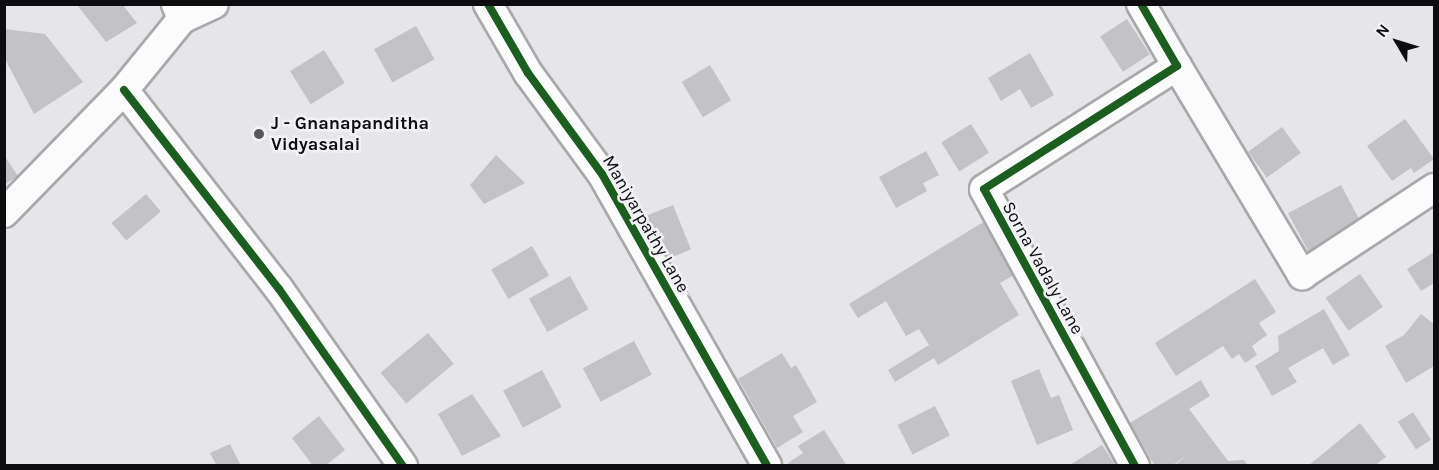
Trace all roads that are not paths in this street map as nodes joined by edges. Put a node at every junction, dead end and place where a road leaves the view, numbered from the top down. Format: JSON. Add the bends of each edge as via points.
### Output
{"nodes":[{"id":1,"x":214,"y":4,"type":"edge"},
{"id":2,"x":488,"y":4,"type":"edge"},
{"id":3,"x":1141,"y":4,"type":"edge"},
{"id":4,"x":179,"y":12,"type":"edge"},
{"id":5,"x":1177,"y":66,"type":"junction"},
{"id":6,"x":124,"y":90,"type":"junction"},
{"id":7,"x":1434,"y":188,"type":"edge"},
{"id":8,"x":4,"y":213,"type":"edge"},
{"id":9,"x":403,"y":465,"type":"edge"},
{"id":10,"x":767,"y":465,"type":"edge"},
{"id":11,"x":1136,"y":465,"type":"edge"}],
"edges":[{"from":1,"to":4,"type":"street"},
{"from":2,"to":10,"type":"street","name":"Maniyarpathy Lane","via":[[528,73],[602,174]]},
{"from":3,"to":5,"type":"street"},
{"from":4,"to":6,"type":"street"},
{"from":5,"to":7,"type":"street","via":[[1302,275]]},
{"from":5,"to":11,"type":"street","name":"Sorna Vadaly Lane","via":[[984,189]]},
{"from":6,"to":8,"type":"street"},
{"from":6,"to":9,"type":"street","via":[[273,280]]}]}
